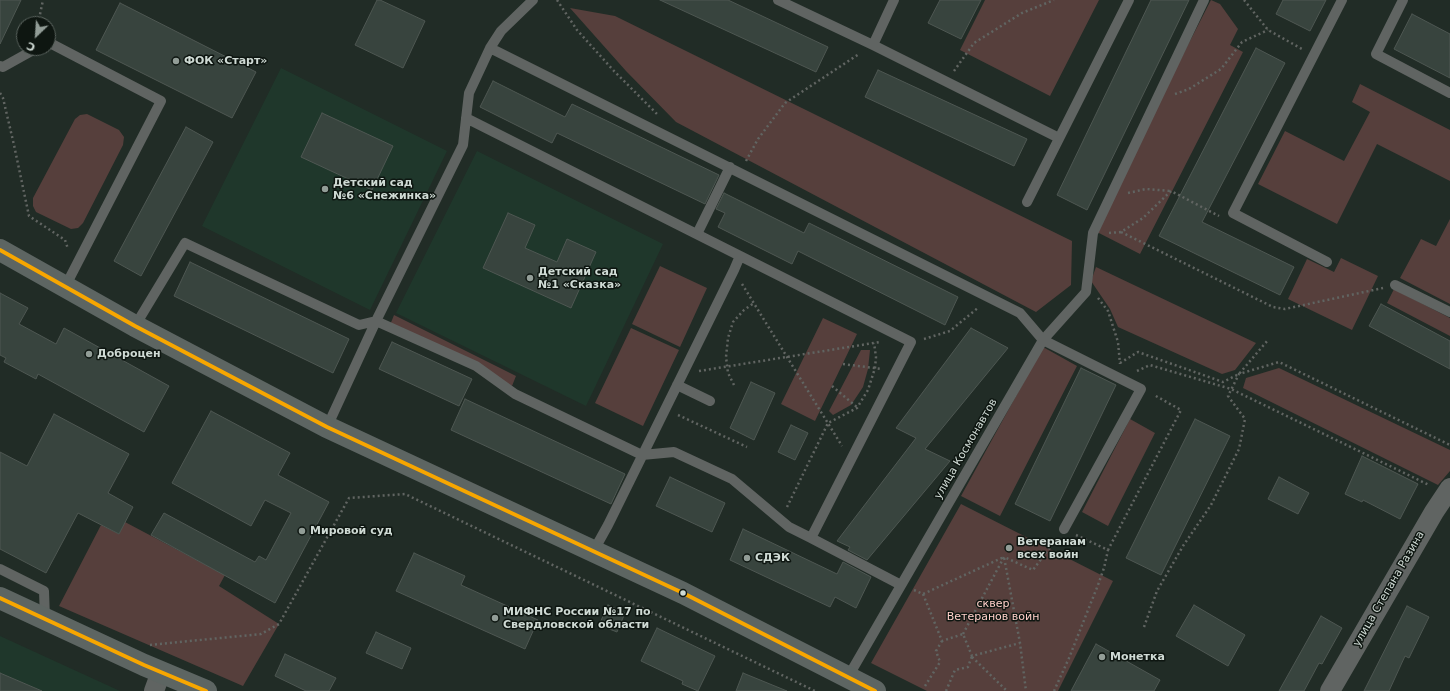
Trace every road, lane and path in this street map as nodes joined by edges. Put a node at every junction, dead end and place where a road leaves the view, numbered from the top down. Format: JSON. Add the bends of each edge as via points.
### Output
{"nodes":[{"id":1,"x":43,"y":0,"type":"edge"},
{"id":2,"x":533,"y":0,"type":"edge"},
{"id":3,"x":557,"y":0,"type":"edge"},
{"id":4,"x":778,"y":0,"type":"edge"},
{"id":5,"x":894,"y":0,"type":"edge"},
{"id":6,"x":1054,"y":0,"type":"edge"},
{"id":7,"x":1129,"y":0,"type":"edge"},
{"id":8,"x":1204,"y":0,"type":"edge"},
{"id":9,"x":1244,"y":0,"type":"edge"},
{"id":10,"x":1342,"y":0,"type":"edge"},
{"id":11,"x":1403,"y":0,"type":"edge"},
{"id":12,"x":40,"y":16,"type":"edge"},
{"id":13,"x":1268,"y":30,"type":"junction"},
{"id":14,"x":873,"y":45,"type":"junction"},
{"id":15,"x":56,"y":46,"type":"edge"},
{"id":16,"x":490,"y":48,"type":"junction"},
{"id":17,"x":1313,"y":55,"type":"junction"},
{"id":18,"x":23,"y":56,"type":"edge"},
{"id":19,"x":0,"y":66,"type":"edge"},
{"id":20,"x":947,"y":82,"type":"junction"},
{"id":21,"x":0,"y":93,"type":"edge"},
{"id":22,"x":1450,"y":93,"type":"edge"},
{"id":23,"x":1155,"y":102,"type":"junction"},
{"id":24,"x":466,"y":118,"type":"junction"},
{"id":25,"x":663,"y":120,"type":"dead end"},
{"id":26,"x":1058,"y":138,"type":"junction"},
{"id":27,"x":730,"y":167,"type":"junction"},
{"id":28,"x":740,"y":172,"type":"junction"},
{"id":29,"x":1171,"y":191,"type":"junction"},
{"id":30,"x":1110,"y":197,"type":"junction"},
{"id":31,"x":1027,"y":202,"type":"dead end"},
{"id":32,"x":1220,"y":216,"type":"dead end"},
{"id":33,"x":1121,"y":232,"type":"junction"},
{"id":34,"x":1093,"y":233,"type":"junction"},
{"id":35,"x":697,"y":234,"type":"junction"},
{"id":36,"x":0,"y":250,"type":"edge"},
{"id":37,"x":740,"y":256,"type":"junction"},
{"id":38,"x":1327,"y":262,"type":"dead end"},
{"id":39,"x":75,"y":268,"type":"junction"},
{"id":40,"x":734,"y":270,"type":"junction"},
{"id":41,"x":1087,"y":283,"type":"junction"},
{"id":42,"x":1395,"y":285,"type":"joint"},
{"id":43,"x":65,"y":287,"type":"junction"},
{"id":44,"x":990,"y":298,"type":"junction"},
{"id":45,"x":754,"y":303,"type":"junction"},
{"id":46,"x":1450,"y":312,"type":"edge"},
{"id":47,"x":376,"y":321,"type":"junction"},
{"id":48,"x":136,"y":326,"type":"junction"},
{"id":49,"x":1043,"y":340,"type":"junction"},
{"id":50,"x":1268,"y":340,"type":"dead end"},
{"id":51,"x":882,"y":342,"type":"dead end"},
{"id":52,"x":911,"y":342,"type":"junction"},
{"id":53,"x":874,"y":343,"type":"junction"},
{"id":54,"x":788,"y":357,"type":"junction"},
{"id":55,"x":1120,"y":363,"type":"junction"},
{"id":56,"x":843,"y":364,"type":"dead end"},
{"id":57,"x":727,"y":367,"type":"junction"},
{"id":58,"x":875,"y":368,"type":"junction"},
{"id":59,"x":896,"y":371,"type":"junction"},
{"id":60,"x":1106,"y":371,"type":"junction"},
{"id":61,"x":682,"y":374,"type":"junction"},
{"id":62,"x":1239,"y":374,"type":"junction"},
{"id":63,"x":1121,"y":379,"type":"junction"},
{"id":64,"x":677,"y":385,"type":"junction"},
{"id":65,"x":734,"y":385,"type":"dead end"},
{"id":66,"x":832,"y":386,"type":"dead end"},
{"id":67,"x":1141,"y":388,"type":"junction"},
{"id":68,"x":1231,"y":389,"type":"junction"},
{"id":69,"x":710,"y":401,"type":"dead end"},
{"id":70,"x":857,"y":408,"type":"junction"},
{"id":71,"x":665,"y":409,"type":"junction"},
{"id":72,"x":872,"y":420,"type":"junction"},
{"id":73,"x":828,"y":423,"type":"junction"},
{"id":74,"x":327,"y":427,"type":"junction"},
{"id":75,"x":1450,"y":445,"type":"edge"},
{"id":76,"x":747,"y":447,"type":"dead end"},
{"id":77,"x":642,"y":455,"type":"junction"},
{"id":78,"x":851,"y":460,"type":"junction"},
{"id":79,"x":1448,"y":490,"type":"edge"},
{"id":80,"x":781,"y":520,"type":"junction"},
{"id":81,"x":1064,"y":529,"type":"junction"},
{"id":82,"x":811,"y":538,"type":"junction"},
{"id":83,"x":1108,"y":550,"type":"junction"},
{"id":84,"x":593,"y":552,"type":"junction"},
{"id":85,"x":1004,"y":557,"type":"junction"},
{"id":86,"x":0,"y":569,"type":"edge"},
{"id":87,"x":901,"y":585,"type":"junction"},
{"id":88,"x":923,"y":594,"type":"junction"},
{"id":89,"x":0,"y":598,"type":"edge"},
{"id":90,"x":45,"y":620,"type":"junction"},
{"id":91,"x":1144,"y":627,"type":"dead end"},
{"id":92,"x":963,"y":634,"type":"junction"},
{"id":93,"x":942,"y":641,"type":"junction"},
{"id":94,"x":1020,"y":643,"type":"junction"},
{"id":95,"x":972,"y":657,"type":"junction"},
{"id":96,"x":153,"y":676,"type":"edge"},
{"id":97,"x":848,"y":677,"type":"junction"},
{"id":98,"x":925,"y":686,"type":"dead end"},
{"id":99,"x":206,"y":691,"type":"edge"},
{"id":100,"x":815,"y":691,"type":"edge"},
{"id":101,"x":874,"y":691,"type":"edge"},
{"id":102,"x":946,"y":691,"type":"edge"},
{"id":103,"x":1007,"y":691,"type":"edge"},
{"id":104,"x":1026,"y":691,"type":"edge"},
{"id":105,"x":1054,"y":691,"type":"edge"},
{"id":106,"x":1330,"y":691,"type":"edge"}],
"edges":[{"from":1,"to":12,"type":"path"},
{"from":2,"to":16,"type":"lane","via":[[501,31]]},
{"from":3,"to":25,"type":"path","via":[[577,30],[614,72]]},
{"from":4,"to":14,"type":"lane"},
{"from":5,"to":14,"type":"lane"},
{"from":6,"to":20,"type":"path","via":[[1022,13],[974,43]]},
{"from":7,"to":26,"type":"lane"},
{"from":8,"to":23,"type":"lane","name":"улица Космонавтов"},
{"from":9,"to":13,"type":"path"},
{"from":10,"to":17,"type":"lane"},
{"from":11,"to":22,"type":"lane","via":[[1376,54]]},
{"from":13,"to":17,"type":"path"},
{"from":13,"to":23,"type":"path","via":[[1242,42],[1221,69],[1189,89]]},
{"from":14,"to":20,"type":"lane"},
{"from":14,"to":28,"type":"path","via":[[785,104],[758,139]]},
{"from":15,"to":39,"type":"lane","via":[[161,101]]},
{"from":16,"to":24,"type":"lane","via":[[469,93]]},
{"from":16,"to":27,"type":"lane"},
{"from":17,"to":38,"type":"lane","via":[[1232,213]]},
{"from":18,"to":19,"type":"lane","via":[[3,68]]},
{"from":20,"to":26,"type":"lane"},
{"from":21,"to":39,"type":"path","via":[[29,216],[65,240]]},
{"from":23,"to":30,"type":"lane","name":"улица Космонавтов"},
{"from":24,"to":35,"type":"lane"},
{"from":24,"to":47,"type":"lane","via":[[463,145]]},
{"from":26,"to":31,"type":"lane"},
{"from":27,"to":28,"type":"lane"},
{"from":27,"to":35,"type":"lane"},
{"from":28,"to":44,"type":"lane"},
{"from":29,"to":30,"type":"path","via":[[1146,189]]},
{"from":29,"to":32,"type":"path"},
{"from":29,"to":33,"type":"path","via":[[1143,218]]},
{"from":30,"to":34,"type":"lane","name":"улица Космонавтов"},
{"from":33,"to":34,"type":"path"},
{"from":33,"to":42,"type":"path","via":[[1273,308],[1285,309]]},
{"from":34,"to":41,"type":"lane","name":"улица Космонавтов"},
{"from":35,"to":37,"type":"lane"},
{"from":36,"to":43,"type":"main road"},
{"from":37,"to":40,"type":"lane"},
{"from":37,"to":52,"type":"lane"},
{"from":39,"to":43,"type":"lane"},
{"from":40,"to":45,"type":"path"},
{"from":40,"to":61,"type":"lane"},
{"from":41,"to":49,"type":"lane","name":"улица Космонавтов","via":[[1086,292]]},
{"from":41,"to":55,"type":"path","via":[[1108,311],[1118,342]]},
{"from":42,"to":46,"type":"lane"},
{"from":43,"to":48,"type":"main road"},
{"from":44,"to":49,"type":"lane","via":[[1020,313]]},
{"from":44,"to":52,"type":"path","via":[[950,331]]},
{"from":45,"to":54,"type":"path"},
{"from":45,"to":57,"type":"path","via":[[733,322],[728,338]]},
{"from":47,"to":48,"type":"lane","via":[[359,325],[185,243]]},
{"from":47,"to":74,"type":"lane"},
{"from":47,"to":77,"type":"lane","via":[[476,366],[515,394]]},
{"from":48,"to":74,"type":"main road"},
{"from":49,"to":60,"type":"lane"},
{"from":49,"to":87,"type":"lane","name":"улица Космонавтов"},
{"from":50,"to":62,"type":"path"},
{"from":51,"to":53,"type":"path"},
{"from":52,"to":59,"type":"lane"},
{"from":53,"to":54,"type":"path"},
{"from":53,"to":58,"type":"path"},
{"from":54,"to":57,"type":"path"},
{"from":54,"to":73,"type":"path"},
{"from":55,"to":60,"type":"path"},
{"from":55,"to":62,"type":"path","via":[[1138,352],[1223,382]]},
{"from":55,"to":63,"type":"path"},
{"from":56,"to":58,"type":"path"},
{"from":57,"to":61,"type":"path"},
{"from":57,"to":65,"type":"path"},
{"from":58,"to":59,"type":"path"},
{"from":58,"to":70,"type":"path","via":[[868,390]]},
{"from":59,"to":72,"type":"lane"},
{"from":60,"to":63,"type":"lane"},
{"from":61,"to":64,"type":"lane"},
{"from":62,"to":68,"type":"path"},
{"from":62,"to":75,"type":"path","via":[[1279,362]]},
{"from":63,"to":67,"type":"lane"},
{"from":63,"to":68,"type":"path","via":[[1150,365]]},
{"from":64,"to":69,"type":"lane"},
{"from":64,"to":71,"type":"lane"},
{"from":66,"to":70,"type":"path"},
{"from":67,"to":81,"type":"lane"},
{"from":67,"to":83,"type":"path","via":[[1181,410]]},
{"from":68,"to":79,"type":"path"},
{"from":68,"to":91,"type":"path","via":[[1228,396],[1245,419],[1239,449],[1211,505],[1157,591]]},
{"from":70,"to":72,"type":"path"},
{"from":70,"to":73,"type":"path"},
{"from":71,"to":76,"type":"path"},
{"from":71,"to":77,"type":"lane"},
{"from":72,"to":78,"type":"lane"},
{"from":73,"to":78,"type":"path"},
{"from":73,"to":80,"type":"path"},
{"from":74,"to":84,"type":"main road"},
{"from":77,"to":80,"type":"lane","via":[[674,452],[732,479]]},
{"from":77,"to":84,"type":"lane"},
{"from":78,"to":82,"type":"lane"},
{"from":79,"to":106,"type":"street","name":"улица Степана Разина"},
{"from":80,"to":82,"type":"lane"},
{"from":81,"to":83,"type":"path"},
{"from":81,"to":85,"type":"path","via":[[1033,570]]},
{"from":82,"to":87,"type":"lane"},
{"from":83,"to":105,"type":"path","via":[[1098,585]]},
{"from":84,"to":97,"type":"main road","via":[[683,593]]},
{"from":85,"to":88,"type":"path"},
{"from":85,"to":92,"type":"path"},
{"from":85,"to":94,"type":"path"},
{"from":86,"to":90,"type":"lane","via":[[44,591]]},
{"from":87,"to":88,"type":"path"},
{"from":87,"to":97,"type":"lane","name":"улица Космонавтов"},
{"from":88,"to":93,"type":"path"},
{"from":89,"to":90,"type":"main road"},
{"from":90,"to":96,"type":"main road"},
{"from":92,"to":93,"type":"path"},
{"from":92,"to":95,"type":"path"},
{"from":93,"to":98,"type":"path","via":[[936,651],[940,662]]},
{"from":94,"to":95,"type":"path"},
{"from":94,"to":104,"type":"path"},
{"from":95,"to":102,"type":"path","via":[[968,667],[955,670]]},
{"from":95,"to":103,"type":"path"},
{"from":96,"to":99,"type":"main road"},
{"from":96,"to":100,"type":"path","via":[[150,645],[262,634],[278,624],[349,498],[405,494]]},
{"from":97,"to":101,"type":"main road"}]}
